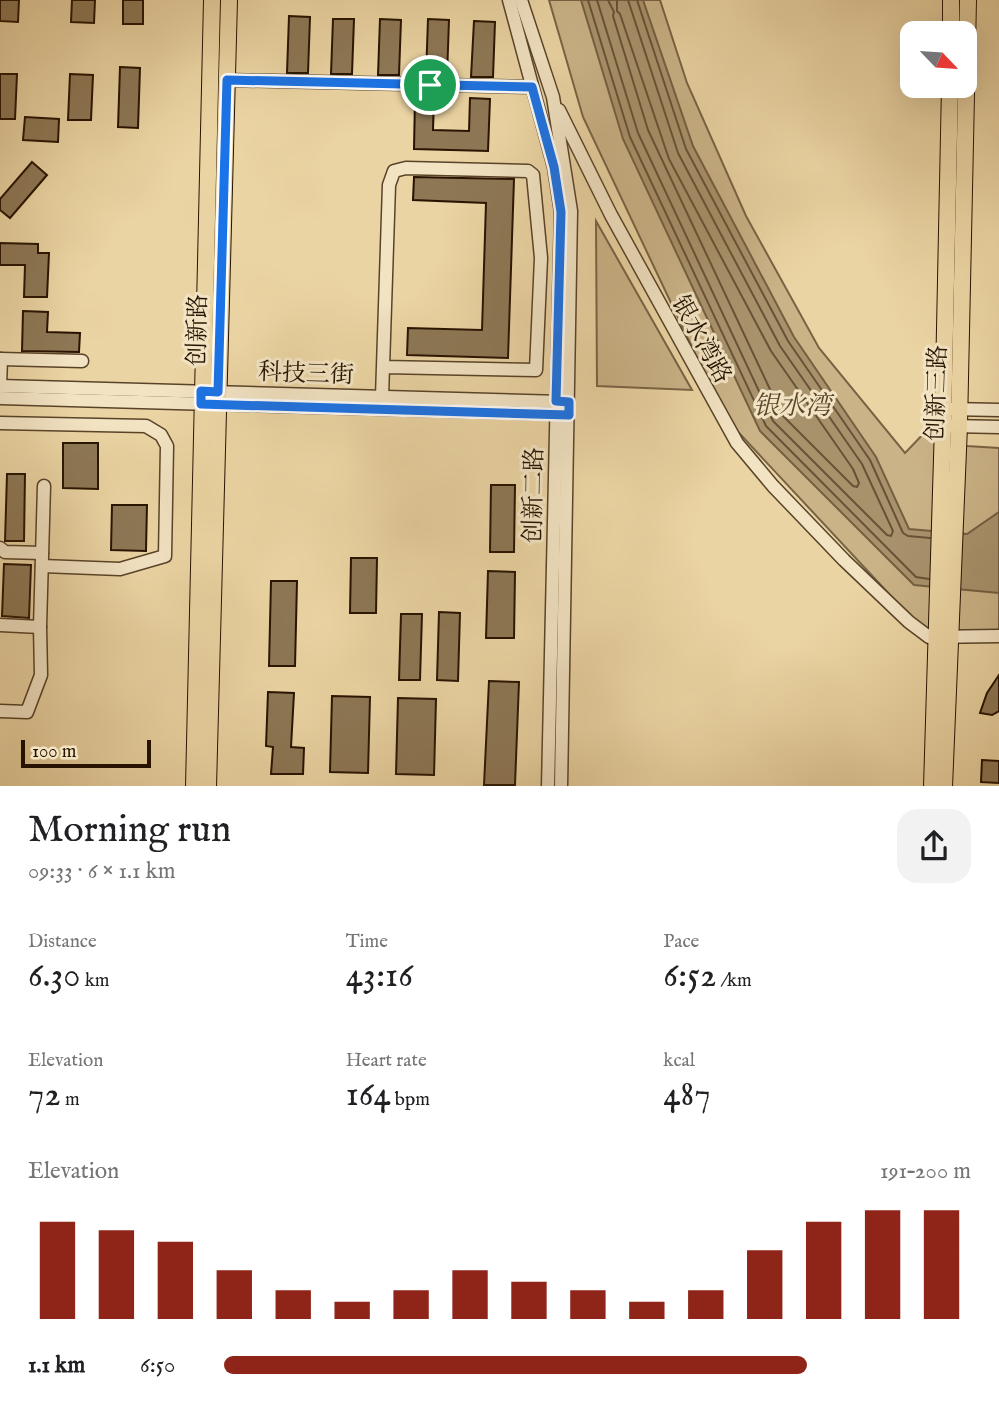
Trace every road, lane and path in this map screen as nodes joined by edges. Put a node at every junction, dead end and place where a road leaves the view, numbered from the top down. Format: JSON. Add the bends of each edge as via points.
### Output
{"nodes":[{"id":1,"x":212,"y":0,"type":"edge"},
{"id":2,"x":229,"y":0,"type":"edge"},
{"id":3,"x":509,"y":0,"type":"edge"},
{"id":4,"x":521,"y":0,"type":"edge"},
{"id":5,"x":951,"y":0,"type":"edge"},
{"id":6,"x":968,"y":0,"type":"edge"},
{"id":7,"x":951,"y":21,"type":"edge"},
{"id":8,"x":227,"y":80,"type":"junction"},
{"id":9,"x":532,"y":87,"type":"junction"},
{"id":10,"x":553,"y":97,"type":"junction"},
{"id":11,"x":950,"y":98,"type":"edge"},
{"id":12,"x":541,"y":258,"type":"junction"},
{"id":13,"x":560,"y":259,"type":"junction"},
{"id":14,"x":0,"y":359,"type":"edge"},
{"id":15,"x":82,"y":361,"type":"dead end"},
{"id":16,"x":383,"y":367,"type":"junction"},
{"id":17,"x":0,"y":386,"type":"edge"},
{"id":18,"x":201,"y":397,"type":"junction"},
{"id":19,"x":382,"y":397,"type":"junction"},
{"id":20,"x":0,"y":398,"type":"edge"},
{"id":21,"x":218,"y":398,"type":"junction"},
{"id":22,"x":563,"y":408,"type":"junction"},
{"id":23,"x":951,"y":409,"type":"junction"},
{"id":24,"x":999,"y":410,"type":"edge"},
{"id":25,"x":0,"y":423,"type":"edge"},
{"id":26,"x":951,"y":426,"type":"junction"},
{"id":27,"x":999,"y":427,"type":"edge"},
{"id":28,"x":44,"y":486,"type":"dead end"},
{"id":29,"x":0,"y":548,"type":"edge"},
{"id":30,"x":42,"y":559,"type":"junction"},
{"id":31,"x":0,"y":625,"type":"edge"},
{"id":32,"x":40,"y":627,"type":"junction"},
{"id":33,"x":999,"y":636,"type":"edge"},
{"id":34,"x":943,"y":637,"type":"junction"},
{"id":35,"x":0,"y":711,"type":"edge"},
{"id":36,"x":194,"y":786,"type":"edge"},
{"id":37,"x":208,"y":786,"type":"edge"},
{"id":38,"x":548,"y":786,"type":"edge"},
{"id":39,"x":561,"y":786,"type":"edge"},
{"id":40,"x":932,"y":786,"type":"edge"},
{"id":41,"x":944,"y":786,"type":"edge"}],
"edges":[{"from":1,"to":18,"type":"main road","name":"创新路"},
{"from":2,"to":8,"type":"main road","name":"创新路"},
{"from":3,"to":9,"type":"street","name":"创新二路"},
{"from":4,"to":10,"type":"street","name":"创新二路"},
{"from":5,"to":7,"type":"main road"},
{"from":6,"to":23,"type":"main road","name":"创新三路"},
{"from":8,"to":9,"type":"street"},
{"from":8,"to":21,"type":"main road","name":"创新路"},
{"from":9,"to":13,"type":"street","name":"创新二路","via":[[554,167]]},
{"from":10,"to":22,"type":"street","name":"创新二路","via":[[571,211]]},
{"from":10,"to":34,"type":"street","name":"银水湾路","via":[[611,215],[737,443],[844,560],[909,622],[929,637]]},
{"from":11,"to":23,"type":"main road","name":"创新三路"},
{"from":12,"to":13,"type":"street"},
{"from":12,"to":16,"type":"street","via":[[536,370]]},
{"from":12,"to":16,"type":"street","via":[[533,176],[528,171],[394,171],[388,185]]},
{"from":13,"to":22,"type":"street","name":"创新二路"},
{"from":14,"to":15,"type":"street"},
{"from":14,"to":17,"type":"street"},
{"from":16,"to":19,"type":"street"},
{"from":17,"to":18,"type":"street","name":"科技三街"},
{"from":18,"to":20,"type":"street","name":"科技三街"},
{"from":18,"to":21,"type":"street","name":"科技三街"},
{"from":18,"to":36,"type":"main road","name":"创新路"},
{"from":19,"to":21,"type":"street","name":"科技三街"},
{"from":19,"to":22,"type":"street","name":"科技三街"},
{"from":21,"to":22,"type":"street","name":"科技三街"},
{"from":21,"to":37,"type":"main road","name":"创新路"},
{"from":22,"to":38,"type":"street","name":"创新二路"},
{"from":22,"to":39,"type":"street","name":"创新二路"},
{"from":23,"to":24,"type":"street"},
{"from":23,"to":26,"type":"main road","name":"创新三路"},
{"from":25,"to":30,"type":"street","via":[[146,426],[162,435],[167,446],[165,556],[120,569]]},
{"from":26,"to":27,"type":"street"},
{"from":26,"to":34,"type":"main road","name":"创新三路"},
{"from":28,"to":30,"type":"street"},
{"from":29,"to":30,"type":"street"},
{"from":30,"to":32,"type":"street"},
{"from":31,"to":32,"type":"street"},
{"from":32,"to":35,"type":"street","via":[[41,675],[27,712]]},
{"from":33,"to":34,"type":"street"},
{"from":34,"to":40,"type":"main road","name":"创新三路"},
{"from":34,"to":41,"type":"main road","name":"创新三路"}]}
